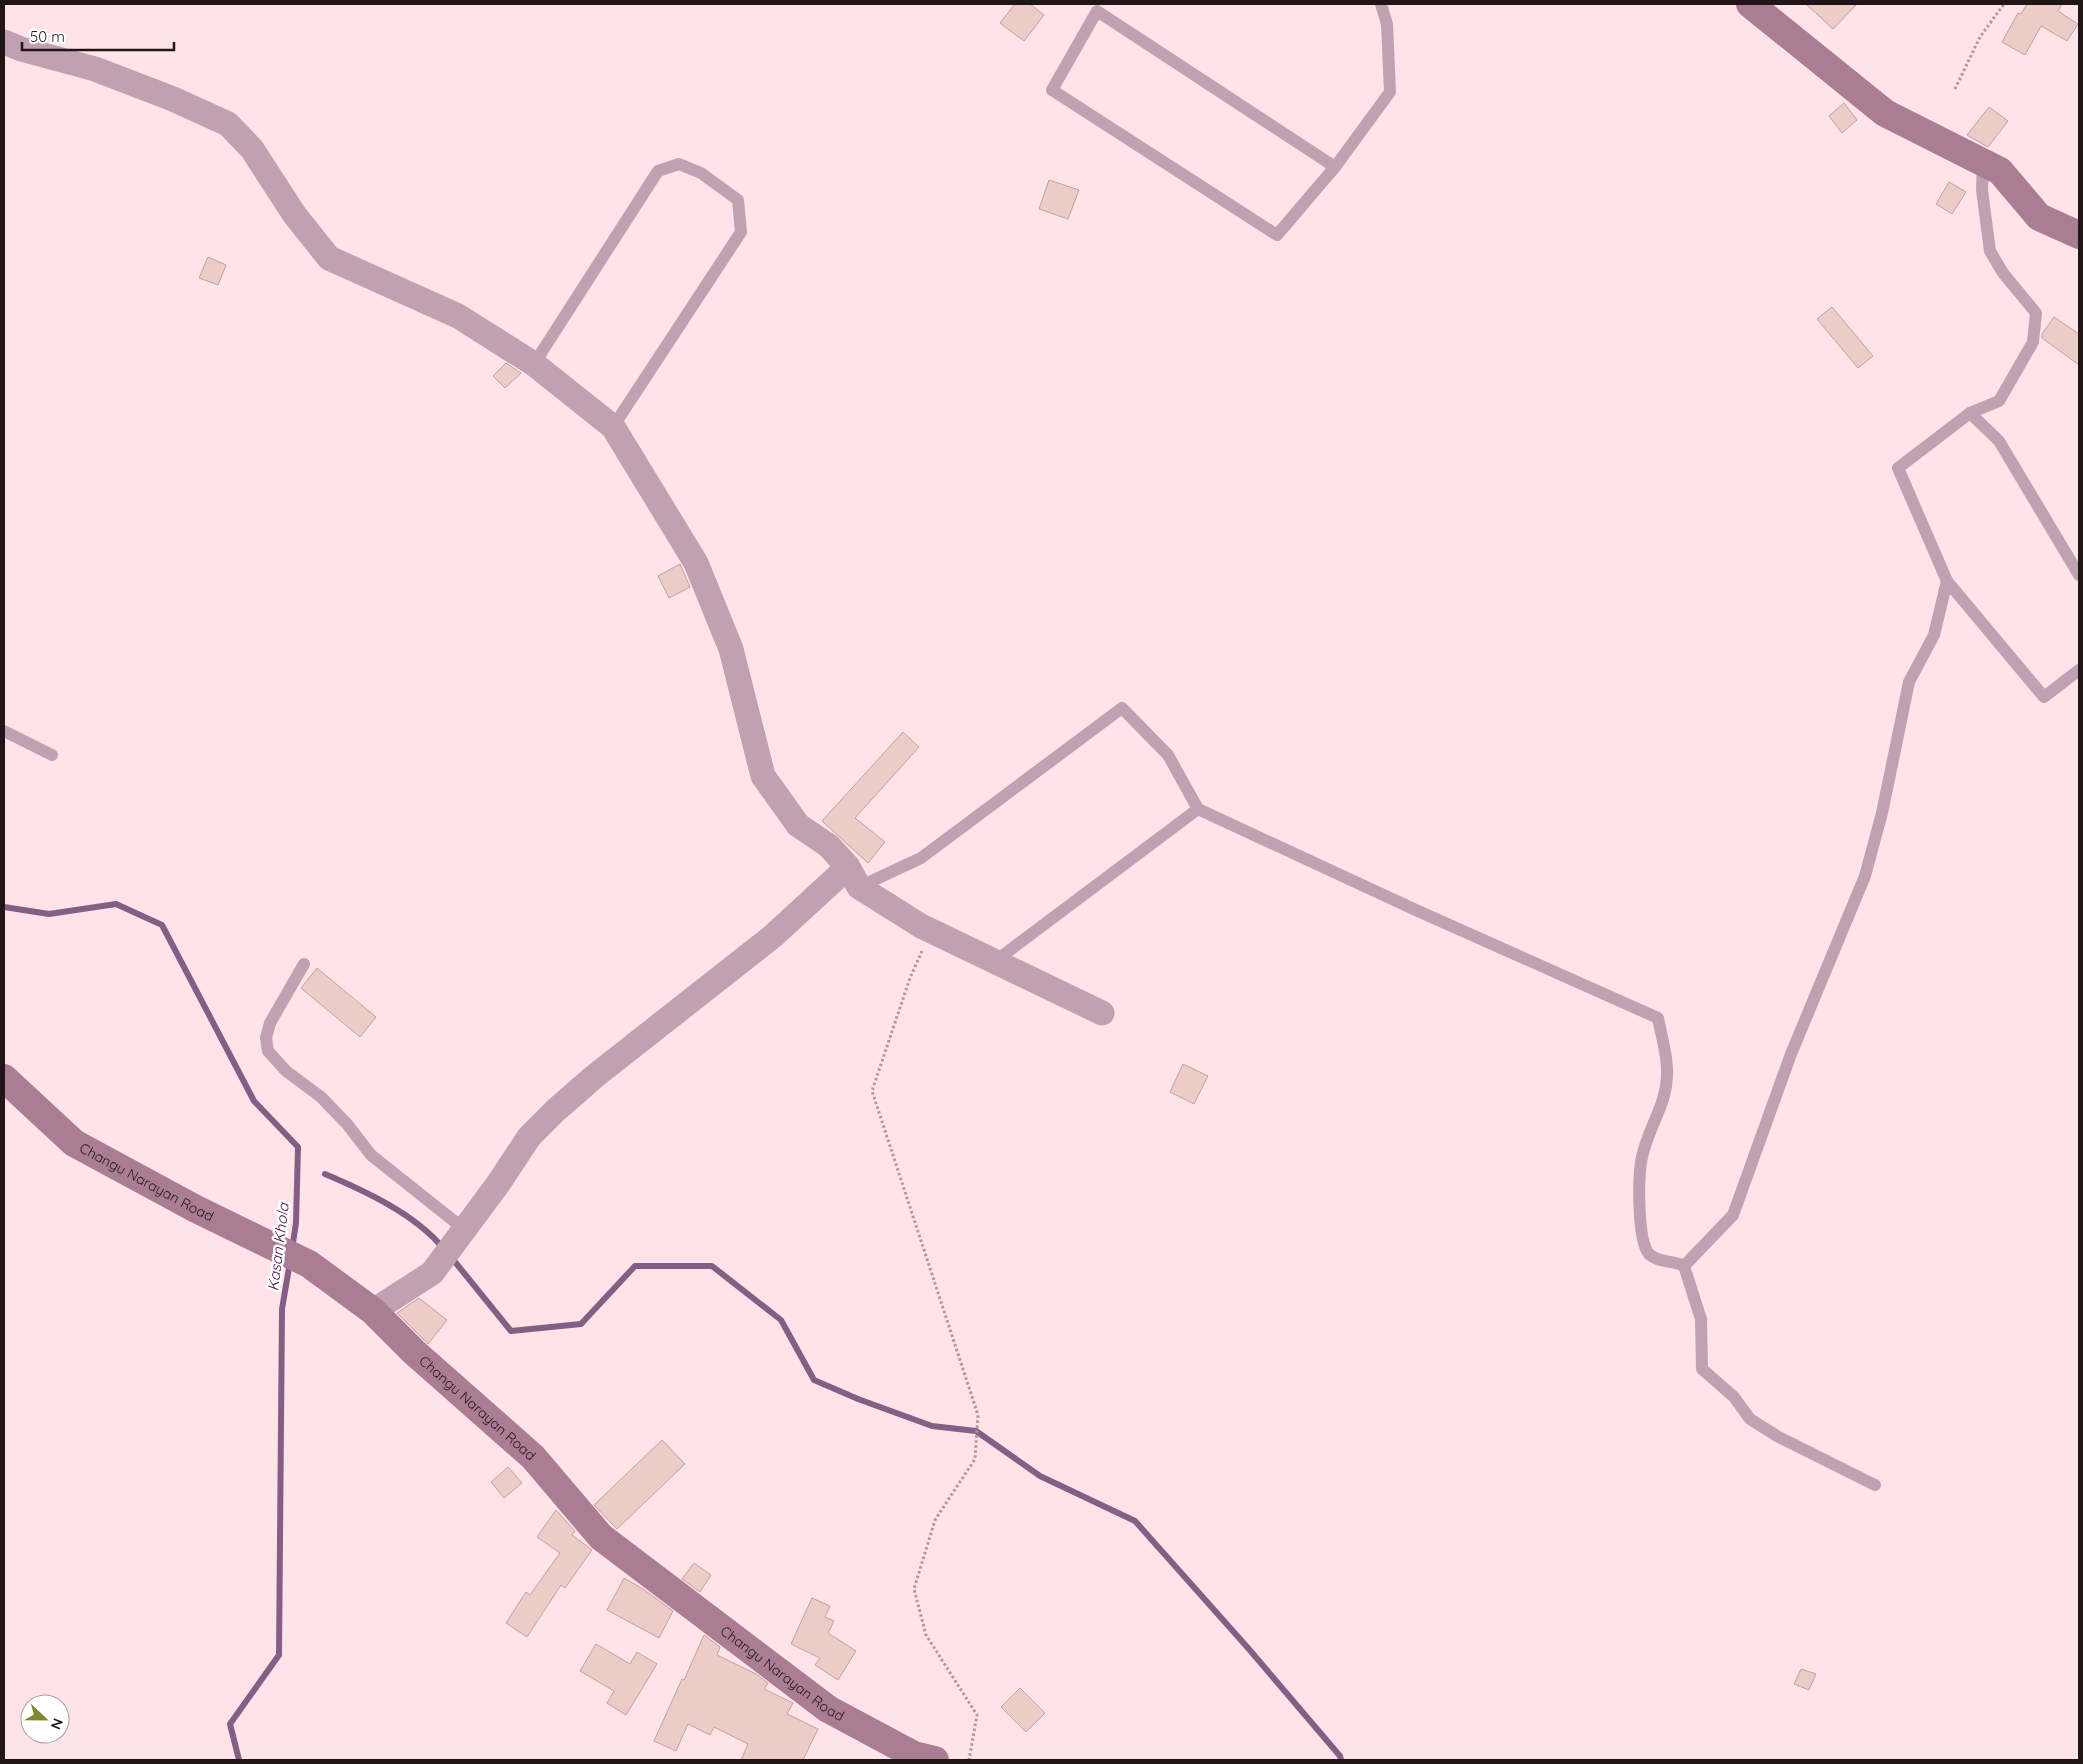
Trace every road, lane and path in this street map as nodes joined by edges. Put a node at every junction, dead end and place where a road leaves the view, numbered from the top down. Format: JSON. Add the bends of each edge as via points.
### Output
{"nodes":[{"id":1,"x":1381,"y":4,"type":"edge"},
{"id":2,"x":1750,"y":4,"type":"edge"},
{"id":3,"x":2004,"y":4,"type":"edge"},
{"id":4,"x":4,"y":42,"type":"edge"},
{"id":5,"x":1955,"y":89,"type":"dead end"},
{"id":6,"x":1983,"y":163,"type":"junction"},
{"id":7,"x":1335,"y":167,"type":"junction"},
{"id":8,"x":2079,"y":235,"type":"edge"},
{"id":9,"x":534,"y":364,"type":"junction"},
{"id":10,"x":1970,"y":413,"type":"junction"},
{"id":11,"x":613,"y":427,"type":"junction"},
{"id":12,"x":2079,"y":575,"type":"edge"},
{"id":13,"x":1947,"y":581,"type":"junction"},
{"id":14,"x":2079,"y":670,"type":"edge"},
{"id":15,"x":4,"y":732,"type":"edge"},
{"id":16,"x":52,"y":755,"type":"dead end"},
{"id":17,"x":1198,"y":809,"type":"junction"},
{"id":18,"x":854,"y":877,"type":"junction"},
{"id":19,"x":930,"y":931,"type":"junction"},
{"id":20,"x":994,"y":962,"type":"junction"},
{"id":21,"x":304,"y":964,"type":"dead end"},
{"id":22,"x":1102,"y":1013,"type":"dead end"},
{"id":23,"x":4,"y":1078,"type":"edge"},
{"id":24,"x":464,"y":1229,"type":"junction"},
{"id":25,"x":1684,"y":1266,"type":"junction"},
{"id":26,"x":373,"y":1311,"type":"junction"},
{"id":27,"x":1875,"y":1485,"type":"dead end"},
{"id":28,"x":935,"y":1760,"type":"edge"},
{"id":29,"x":969,"y":1760,"type":"edge"}],
"edges":[{"from":1,"to":7,"type":"lane","via":[[1387,24],[1390,92]]},
{"from":2,"to":6,"type":"main road","via":[[1885,113]]},
{"from":3,"to":5,"type":"path","via":[[1980,37]]},
{"from":4,"to":9,"type":"street","via":[[95,69],[228,124],[252,149],[294,214],[329,258],[458,316]]},
{"from":6,"to":8,"type":"main road","via":[[2000,170],[2039,217]]},
{"from":6,"to":10,"type":"lane","via":[[1982,190],[1990,251],[2003,273],[2036,313],[2033,342],[1999,401]]},
{"from":7,"to":7,"type":"lane","via":[[1277,235],[1052,90],[1097,11]]},
{"from":9,"to":11,"type":"street"},
{"from":9,"to":11,"type":"lane","via":[[658,171],[679,164],[701,173],[738,200],[741,232]]},
{"from":10,"to":12,"type":"lane","via":[[1999,441]]},
{"from":10,"to":13,"type":"lane","via":[[1898,468]]},
{"from":11,"to":18,"type":"street","via":[[696,563],[731,650],[763,776],[798,825],[828,846]]},
{"from":13,"to":14,"type":"lane","via":[[2044,697]]},
{"from":13,"to":25,"type":"lane","via":[[1934,635],[1909,682],[1882,813],[1865,876],[1791,1054],[1732,1215]]},
{"from":15,"to":16,"type":"lane"},
{"from":17,"to":18,"type":"lane","via":[[1168,755],[1122,708],[921,858]]},
{"from":17,"to":20,"type":"lane"},
{"from":17,"to":25,"type":"lane","via":[[1658,1018],[1668,1073],[1664,1096],[1642,1156],[1640,1226],[1648,1252],[1655,1259]]},
{"from":18,"to":19,"type":"street"},
{"from":18,"to":24,"type":"street","via":[[773,936],[556,1110],[529,1137]]},
{"from":19,"to":20,"type":"street"},
{"from":19,"to":29,"type":"path","via":[[910,978],[872,1092],[978,1415],[975,1460],[935,1520],[914,1588],[926,1635],[977,1715]]},
{"from":20,"to":22,"type":"street"},
{"from":21,"to":24,"type":"lane","via":[[270,1023],[266,1038],[268,1052],[286,1071],[320,1097],[371,1155]]},
{"from":23,"to":26,"type":"main road","name":"Changu Narayan Road","via":[[74,1143],[196,1209],[309,1264]]},
{"from":24,"to":26,"type":"street","via":[[432,1273]]},
{"from":25,"to":27,"type":"lane","via":[[1701,1319],[1702,1369],[1734,1397],[1750,1420]]},
{"from":26,"to":28,"type":"main road","name":"Changu Narayan Road","via":[[414,1352],[533,1457],[601,1536],[828,1708],[914,1755]]}]}
